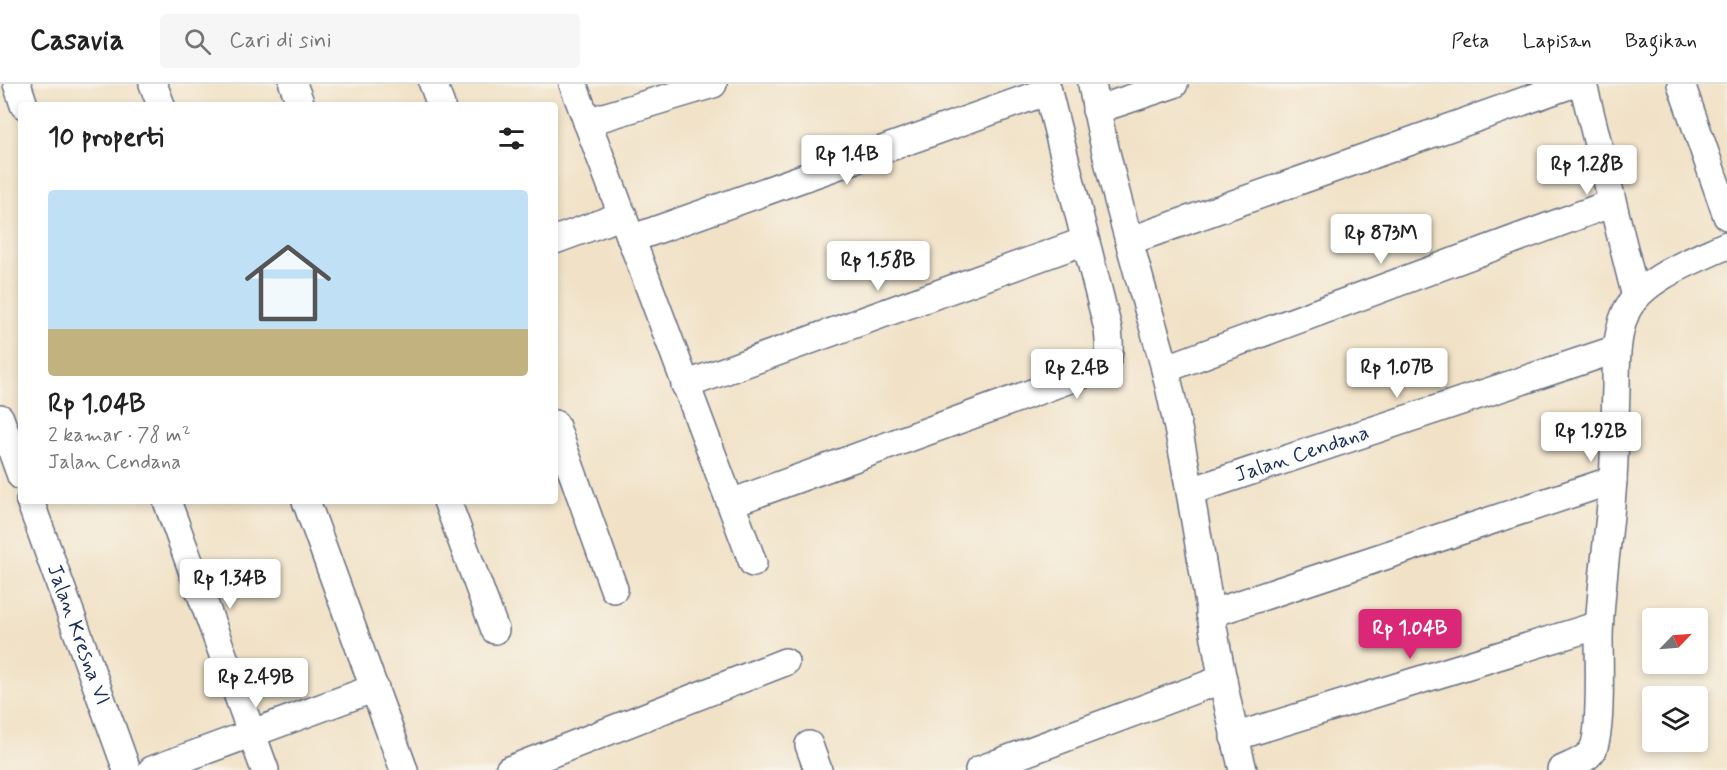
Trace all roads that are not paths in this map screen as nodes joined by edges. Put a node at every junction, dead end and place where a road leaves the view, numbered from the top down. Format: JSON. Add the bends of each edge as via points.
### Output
{"nodes":[{"id":1,"x":17,"y":84,"type":"edge"},
{"id":2,"x":153,"y":84,"type":"edge"},
{"id":3,"x":293,"y":84,"type":"edge"},
{"id":4,"x":433,"y":84,"type":"edge"},
{"id":5,"x":573,"y":84,"type":"edge"},
{"id":6,"x":713,"y":84,"type":"edge"},
{"id":7,"x":1174,"y":84,"type":"edge"},
{"id":8,"x":1572,"y":84,"type":"edge"},
{"id":9,"x":1583,"y":84,"type":"edge"},
{"id":10,"x":1681,"y":84,"type":"edge"},
{"id":11,"x":1047,"y":87,"type":"edge"},
{"id":12,"x":1094,"y":97,"type":"edge"},
{"id":13,"x":23,"y":102,"type":"edge"},
{"id":14,"x":160,"y":102,"type":"edge"},
{"id":15,"x":300,"y":102,"type":"edge"},
{"id":16,"x":440,"y":102,"type":"edge"},
{"id":17,"x":587,"y":122,"type":"junction"},
{"id":18,"x":1612,"y":203,"type":"junction"},
{"id":19,"x":1727,"y":216,"type":"edge"},
{"id":20,"x":627,"y":227,"type":"junction"},
{"id":21,"x":558,"y":239,"type":"edge"},
{"id":22,"x":1085,"y":241,"type":"junction"},
{"id":23,"x":1129,"y":241,"type":"junction"},
{"id":24,"x":1727,"y":245,"type":"edge"},
{"id":25,"x":1636,"y":297,"type":"junction"},
{"id":26,"x":1617,"y":349,"type":"junction"},
{"id":27,"x":1165,"y":369,"type":"junction"},
{"id":28,"x":685,"y":384,"type":"junction"},
{"id":29,"x":7,"y":430,"type":"edge"},
{"id":30,"x":558,"y":432,"type":"edge"},
{"id":31,"x":18,"y":466,"type":"edge"},
{"id":32,"x":1613,"y":480,"type":"junction"},
{"id":33,"x":1191,"y":491,"type":"junction"},
{"id":34,"x":730,"y":503,"type":"junction"},
{"id":35,"x":31,"y":504,"type":"edge"},
{"id":36,"x":168,"y":504,"type":"edge"},
{"id":37,"x":307,"y":504,"type":"edge"},
{"id":38,"x":448,"y":504,"type":"edge"},
{"id":39,"x":753,"y":563,"type":"dead end"},
{"id":40,"x":614,"y":589,"type":"dead end"},
{"id":41,"x":1210,"y":615,"type":"junction"},
{"id":42,"x":1599,"y":625,"type":"junction"},
{"id":43,"x":495,"y":630,"type":"dead end"},
{"id":44,"x":785,"y":662,"type":"dead end"},
{"id":45,"x":1222,"y":679,"type":"junction"},
{"id":46,"x":375,"y":688,"type":"junction"},
{"id":47,"x":251,"y":734,"type":"junction"},
{"id":48,"x":1234,"y":737,"type":"junction"},
{"id":49,"x":127,"y":770,"type":"edge"},
{"id":50,"x":152,"y":770,"type":"edge"},
{"id":51,"x":264,"y":770,"type":"edge"},
{"id":52,"x":404,"y":770,"type":"edge"},
{"id":53,"x":509,"y":770,"type":"edge"},
{"id":54,"x":979,"y":770,"type":"edge"},
{"id":55,"x":1243,"y":770,"type":"edge"},
{"id":56,"x":1561,"y":770,"type":"edge"}],
"edges":[{"from":1,"to":13,"type":"street"},
{"from":2,"to":14,"type":"street"},
{"from":3,"to":15,"type":"street"},
{"from":4,"to":16,"type":"street"},
{"from":5,"to":17,"type":"street"},
{"from":6,"to":17,"type":"street"},
{"from":7,"to":12,"type":"street"},
{"from":8,"to":23,"type":"street"},
{"from":9,"to":18,"type":"street"},
{"from":10,"to":19,"type":"street"},
{"from":11,"to":20,"type":"street"},
{"from":11,"to":22,"type":"street"},
{"from":12,"to":23,"type":"street"},
{"from":17,"to":20,"type":"street"},
{"from":18,"to":25,"type":"street"},
{"from":18,"to":27,"type":"street"},
{"from":20,"to":21,"type":"street"},
{"from":20,"to":28,"type":"street"},
{"from":22,"to":28,"type":"street"},
{"from":22,"to":34,"type":"street","via":[[1108,329],[1110,351],[1103,367]]},
{"from":23,"to":27,"type":"street"},
{"from":24,"to":25,"type":"street","via":[[1649,284]]},
{"from":25,"to":26,"type":"street","via":[[1626,311]]},
{"from":26,"to":32,"type":"street"},
{"from":26,"to":33,"type":"street","name":"Jalan Cendana"},
{"from":27,"to":33,"type":"street"},
{"from":28,"to":34,"type":"street"},
{"from":29,"to":31,"type":"street"},
{"from":30,"to":40,"type":"street"},
{"from":32,"to":41,"type":"street"},
{"from":32,"to":42,"type":"street"},
{"from":33,"to":41,"type":"street"},
{"from":34,"to":39,"type":"street"},
{"from":35,"to":49,"type":"street","name":"Jalan Kresna VI"},
{"from":36,"to":47,"type":"street"},
{"from":37,"to":46,"type":"street"},
{"from":38,"to":43,"type":"street"},
{"from":41,"to":45,"type":"street"},
{"from":42,"to":48,"type":"street"},
{"from":42,"to":56,"type":"street","via":[[1595,744],[1584,758]]},
{"from":44,"to":53,"type":"street"},
{"from":45,"to":48,"type":"street"},
{"from":45,"to":54,"type":"street"},
{"from":46,"to":47,"type":"street"},
{"from":46,"to":52,"type":"street"},
{"from":47,"to":50,"type":"street"},
{"from":47,"to":51,"type":"street"},
{"from":48,"to":55,"type":"street"}]}
